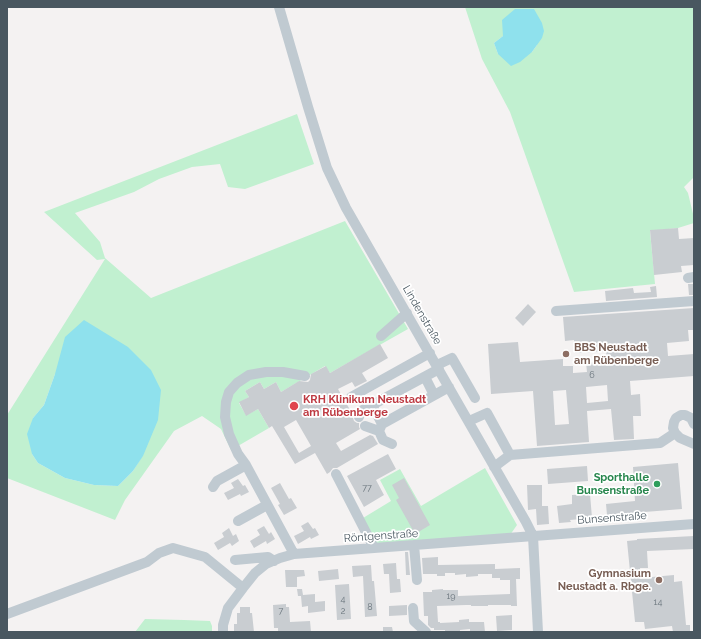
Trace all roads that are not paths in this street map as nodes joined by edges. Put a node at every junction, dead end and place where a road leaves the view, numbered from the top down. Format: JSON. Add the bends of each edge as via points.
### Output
{"nodes":[{"id":1,"x":279,"y":7,"type":"edge"},
{"id":2,"x":694,"y":301,"type":"edge"},
{"id":3,"x":556,"y":311,"type":"dead end"},
{"id":4,"x":407,"y":313,"type":"junction"},
{"id":5,"x":381,"y":336,"type":"dead end"},
{"id":6,"x":430,"y":353,"type":"junction"},
{"id":7,"x":438,"y":367,"type":"junction"},
{"id":8,"x":305,"y":376,"type":"dead end"},
{"id":9,"x":425,"y":376,"type":"junction"},
{"id":10,"x":449,"y":387,"type":"junction"},
{"id":11,"x":434,"y":395,"type":"junction"},
{"id":12,"x":352,"y":397,"type":"dead end"},
{"id":13,"x":475,"y":398,"type":"dead end"},
{"id":14,"x":372,"y":405,"type":"junction"},
{"id":15,"x":359,"y":417,"type":"dead end"},
{"id":16,"x":469,"y":421,"type":"junction"},
{"id":17,"x":694,"y":424,"type":"edge"},
{"id":18,"x":365,"y":426,"type":"dead end"},
{"id":19,"x":380,"y":427,"type":"junction"},
{"id":20,"x":675,"y":434,"type":"junction"},
{"id":21,"x":392,"y":444,"type":"dead end"},
{"id":22,"x":694,"y":444,"type":"edge"},
{"id":23,"x":510,"y":455,"type":"junction"},
{"id":24,"x":246,"y":465,"type":"junction"},
{"id":25,"x":494,"y":467,"type":"junction"},
{"id":26,"x":336,"y":474,"type":"dead end"},
{"id":27,"x":213,"y":487,"type":"dead end"},
{"id":28,"x":267,"y":505,"type":"junction"},
{"id":29,"x":238,"y":521,"type":"dead end"},
{"id":30,"x":694,"y":524,"type":"edge"},
{"id":31,"x":533,"y":536,"type":"junction"},
{"id":32,"x":414,"y":545,"type":"junction"},
{"id":33,"x":374,"y":548,"type":"junction"},
{"id":34,"x":294,"y":554,"type":"junction"},
{"id":35,"x":235,"y":560,"type":"dead end"},
{"id":36,"x":274,"y":561,"type":"junction"},
{"id":37,"x":417,"y":580,"type":"dead end"},
{"id":38,"x":243,"y":588,"type":"junction"},
{"id":39,"x":413,"y":608,"type":"dead end"},
{"id":40,"x":7,"y":614,"type":"edge"},
{"id":41,"x":223,"y":632,"type":"edge"},
{"id":42,"x":426,"y":632,"type":"edge"},
{"id":43,"x":538,"y":632,"type":"edge"}],
"edges":[{"from":1,"to":4,"type":"street","name":"Lindenstraße","via":[[327,168],[346,208]]},
{"from":2,"to":3,"type":"street"},
{"from":4,"to":5,"type":"street"},
{"from":4,"to":6,"type":"street","name":"Lindenstraße"},
{"from":6,"to":7,"type":"street","name":"Lindenstraße"},
{"from":6,"to":12,"type":"street"},
{"from":7,"to":9,"type":"street"},
{"from":7,"to":10,"type":"street","name":"Lindenstraße"},
{"from":7,"to":13,"type":"street","via":[[452,358]]},
{"from":8,"to":24,"type":"street","via":[[283,372],[249,375],[229,392],[225,417],[229,434]]},
{"from":9,"to":11,"type":"street"},
{"from":9,"to":14,"type":"street"},
{"from":10,"to":11,"type":"street"},
{"from":10,"to":16,"type":"street","name":"Lindenstraße"},
{"from":11,"to":19,"type":"street"},
{"from":14,"to":15,"type":"street","via":[[361,411]]},
{"from":14,"to":19,"type":"street"},
{"from":16,"to":23,"type":"street","via":[[487,413]]},
{"from":16,"to":25,"type":"street","name":"Lindenstraße"},
{"from":17,"to":20,"type":"street","via":[[691,418],[681,415],[674,422]]},
{"from":18,"to":19,"type":"street"},
{"from":19,"to":21,"type":"street","via":[[383,440]]},
{"from":20,"to":22,"type":"street"},
{"from":20,"to":23,"type":"street","via":[[660,443]]},
{"from":23,"to":25,"type":"street"},
{"from":24,"to":27,"type":"street","via":[[217,481]]},
{"from":24,"to":28,"type":"street"},
{"from":25,"to":31,"type":"street","name":"Lindenstraße"},
{"from":26,"to":33,"type":"street"},
{"from":28,"to":29,"type":"street"},
{"from":28,"to":34,"type":"street"},
{"from":30,"to":31,"type":"street","name":"Bunsenstraße"},
{"from":31,"to":32,"type":"street","name":"Röntgenstraße"},
{"from":31,"to":43,"type":"street","name":"Lindenstraße"},
{"from":32,"to":33,"type":"street","name":"Röntgenstraße"},
{"from":32,"to":37,"type":"street"},
{"from":33,"to":34,"type":"street","name":"Röntgenstraße"},
{"from":34,"to":36,"type":"street","name":"Röntgenstraße"},
{"from":35,"to":36,"type":"street","via":[[268,558]]},
{"from":36,"to":38,"type":"street","name":"Röntgenstraße","via":[[255,573]]},
{"from":38,"to":40,"type":"street","via":[[205,557],[174,548],[158,553],[147,562]]},
{"from":38,"to":41,"type":"street","name":"Röntgenstraße","via":[[228,608]]},
{"from":39,"to":42,"type":"street","via":[[414,621]]}]}
